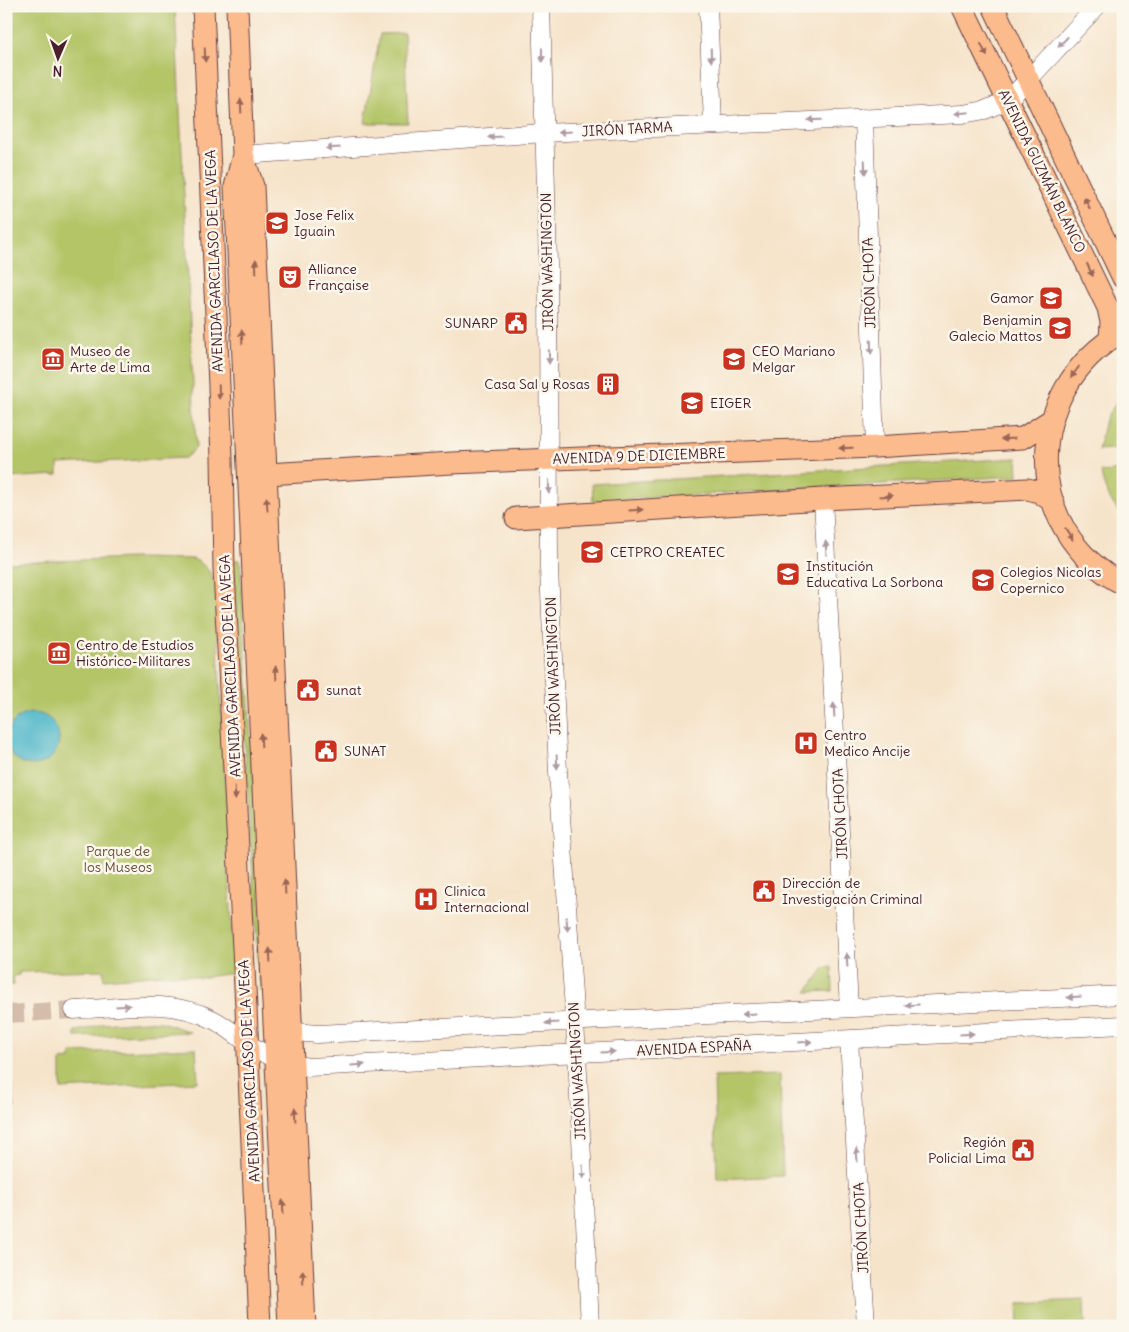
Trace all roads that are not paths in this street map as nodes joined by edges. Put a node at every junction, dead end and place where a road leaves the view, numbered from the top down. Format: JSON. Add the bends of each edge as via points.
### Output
{"nodes":[{"id":1,"x":203,"y":6,"type":"edge"},
{"id":2,"x":237,"y":6,"type":"edge"},
{"id":3,"x":541,"y":6,"type":"edge"},
{"id":4,"x":708,"y":6,"type":"edge"},
{"id":5,"x":962,"y":6,"type":"edge"},
{"id":6,"x":992,"y":6,"type":"edge"},
{"id":7,"x":1096,"y":6,"type":"edge"},
{"id":8,"x":1028,"y":80,"type":"junction"},
{"id":9,"x":1008,"y":100,"type":"junction"},
{"id":10,"x":864,"y":118,"type":"junction"},
{"id":11,"x":714,"y":124,"type":"junction"},
{"id":12,"x":544,"y":133,"type":"junction"},
{"id":13,"x":243,"y":155,"type":"junction"},
{"id":14,"x":1123,"y":278,"type":"edge"},
{"id":15,"x":1116,"y":335,"type":"edge"},
{"id":16,"x":1051,"y":420,"type":"junction"},
{"id":17,"x":875,"y":447,"type":"junction"},
{"id":18,"x":550,"y":459,"type":"junction"},
{"id":19,"x":257,"y":475,"type":"junction"},
{"id":20,"x":222,"y":479,"type":"junction"},
{"id":21,"x":823,"y":499,"type":"junction"},
{"id":22,"x":1054,"y":503,"type":"junction"},
{"id":23,"x":549,"y":515,"type":"junction"},
{"id":24,"x":516,"y":518,"type":"dead end"},
{"id":25,"x":1123,"y":584,"type":"edge"},
{"id":26,"x":290,"y":988,"type":"junction"},
{"id":27,"x":1123,"y":995,"type":"edge"},
{"id":28,"x":849,"y":1008,"type":"junction"},
{"id":29,"x":74,"y":1010,"type":"tunnel mouth"},
{"id":30,"x":273,"y":1010,"type":"junction"},
{"id":31,"x":1123,"y":1026,"type":"edge"},
{"id":32,"x":576,"y":1038,"type":"junction"},
{"id":33,"x":850,"y":1040,"type":"junction"},
{"id":34,"x":248,"y":1044,"type":"junction"},
{"id":35,"x":286,"y":1048,"type":"junction"},
{"id":36,"x":250,"y":1078,"type":"junction"},
{"id":37,"x":260,"y":1326,"type":"edge"},
{"id":38,"x":289,"y":1326,"type":"edge"},
{"id":39,"x":305,"y":1326,"type":"edge"},
{"id":40,"x":590,"y":1326,"type":"edge"},
{"id":41,"x":866,"y":1326,"type":"edge"}],
"edges":[{"from":1,"to":20,"type":"main road","name":"AVENIDA GARCILASO DE LA VEGA","one_way":true},
{"from":13,"to":2,"type":"main road","name":"AVENIDA GARCILASO DE LA VEGA","one_way":true},
{"from":3,"to":12,"type":"street","name":"JIRÓN WASHINGTON","one_way":true},
{"from":4,"to":11,"type":"street","one_way":true},
{"from":5,"to":9,"type":"main road","name":"AVENIDA GUZMÁN BLANCO","one_way":true},
{"from":6,"to":8,"type":"main road","name":"AVENIDA GUZMÁN BLANCO"},
{"from":7,"to":8,"type":"street","one_way":true},
{"from":8,"to":9,"type":"street"},
{"from":14,"to":8,"type":"main road","name":"AVENIDA GUZMÁN BLANCO","one_way":true},
{"from":9,"to":10,"type":"street","name":"JIRÓN TARMA","one_way":true,"via":[[985,110],[963,114]]},
{"from":9,"to":15,"type":"main road","name":"AVENIDA GUZMÁN BLANCO","one_way":true,"via":[[1108,308]]},
{"from":10,"to":11,"type":"street","name":"JIRÓN TARMA","one_way":true},
{"from":10,"to":17,"type":"street","name":"JIRÓN CHOTA","one_way":true},
{"from":11,"to":12,"type":"street","name":"JIRÓN TARMA","one_way":true},
{"from":12,"to":13,"type":"street","name":"JIRÓN TARMA","one_way":true},
{"from":12,"to":18,"type":"street","name":"JIRÓN WASHINGTON","one_way":true},
{"from":19,"to":13,"type":"main road","name":"AVENIDA GARCILASO DE LA VEGA","one_way":true,"via":[[235,187]]},
{"from":15,"to":16,"type":"main road","one_way":true,"via":[[1079,366],[1067,382]]},
{"from":16,"to":17,"type":"main road","name":"AVENIDA 9 DE DICIEMBRE","one_way":true,"via":[[1023,438]]},
{"from":16,"to":22,"type":"main road","via":[[1046,462]]},
{"from":17,"to":18,"type":"main road","name":"AVENIDA 9 DE DICIEMBRE","one_way":true},
{"from":18,"to":19,"type":"main road","name":"AVENIDA 9 DE DICIEMBRE"},
{"from":18,"to":23,"type":"street","name":"JIRÓN WASHINGTON","one_way":true},
{"from":19,"to":20,"type":"main road","name":"AVENIDA 9 DE DICIEMBRE"},
{"from":26,"to":19,"type":"main road","name":"AVENIDA GARCILASO DE LA VEGA","one_way":true,"via":[[272,594]]},
{"from":30,"to":19,"type":"main road","name":"AVENIDA GARCILASO DE LA VEGA","one_way":true},
{"from":20,"to":34,"type":"main road","name":"AVENIDA GARCILASO DE LA VEGA","one_way":true},
{"from":21,"to":22,"type":"main road","one_way":true,"via":[[1028,489],[1039,492]]},
{"from":23,"to":21,"type":"main road","one_way":true},
{"from":28,"to":21,"type":"street","name":"JIRÓN CHOTA","one_way":true},
{"from":22,"to":25,"type":"main road","one_way":true,"via":[[1065,528],[1085,555]]},
{"from":23,"to":24,"type":"main road"},
{"from":23,"to":32,"type":"street","name":"JIRÓN WASHINGTON","one_way":true,"via":[[558,772]]},
{"from":26,"to":30,"type":"main road"},
{"from":26,"to":35,"type":"main road","name":"AVENIDA GARCILASO DE LA VEGA"},
{"from":27,"to":28,"type":"street","name":"AVENIDA ESPAÑA","one_way":true},
{"from":28,"to":32,"type":"street","name":"AVENIDA ESPAÑA","one_way":true},
{"from":29,"to":34,"type":"street","name":"AVENIDA ESPAÑA","one_way":true,"via":[[146,1004],[182,1009],[213,1020]]},
{"from":30,"to":35,"type":"main road","name":"AVENIDA GARCILASO DE LA VEGA"},
{"from":33,"to":31,"type":"street","name":"AVENIDA ESPAÑA","one_way":true},
{"from":32,"to":33,"type":"street","name":"AVENIDA ESPAÑA","one_way":true},
{"from":32,"to":35,"type":"street","name":"AVENIDA ESPAÑA","one_way":true},
{"from":35,"to":32,"type":"street","name":"AVENIDA ESPAÑA","one_way":true,"via":[[322,1067]]},
{"from":32,"to":40,"type":"street","name":"JIRÓN WASHINGTON","one_way":true},
{"from":41,"to":33,"type":"street","name":"JIRÓN CHOTA","one_way":true},
{"from":34,"to":35,"type":"street","name":"AVENIDA ESPAÑA"},
{"from":34,"to":36,"type":"main road","name":"AVENIDA GARCILASO DE LA VEGA"},
{"from":35,"to":36,"type":"street"},
{"from":38,"to":35,"type":"main road","name":"AVENIDA GARCILASO DE LA VEGA","one_way":true},
{"from":39,"to":35,"type":"main road","name":"AVENIDA GARCILASO DE LA VEGA","one_way":true},
{"from":36,"to":37,"type":"main road","name":"AVENIDA GARCILASO DE LA VEGA"}]}
